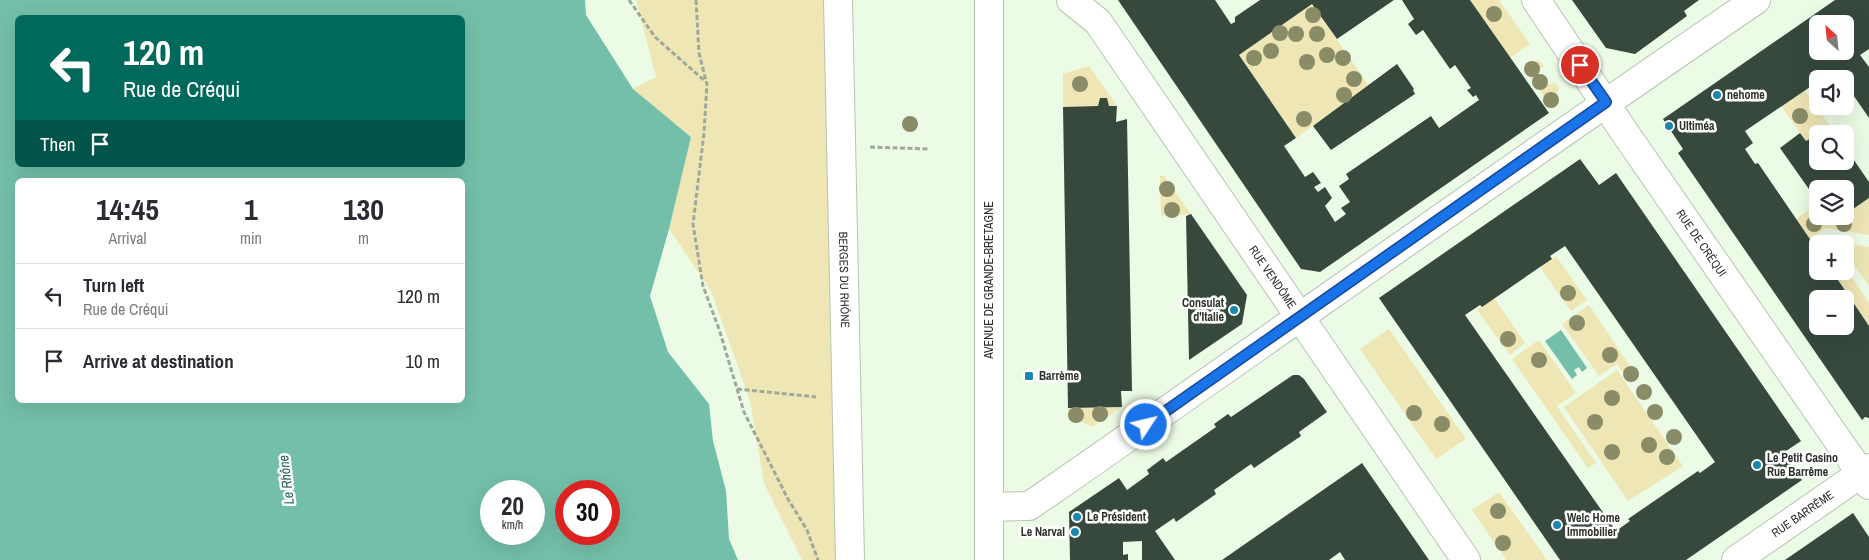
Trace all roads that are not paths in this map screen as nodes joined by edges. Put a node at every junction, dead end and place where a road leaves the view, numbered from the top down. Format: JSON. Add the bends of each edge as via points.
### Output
{"nodes":[{"id":1,"x":838,"y":0,"type":"edge"},
{"id":2,"x":989,"y":0,"type":"edge"},
{"id":3,"x":1071,"y":0,"type":"edge"},
{"id":4,"x":1536,"y":0,"type":"edge"},
{"id":5,"x":1756,"y":0,"type":"edge"},
{"id":6,"x":1606,"y":102,"type":"junction"},
{"id":7,"x":1301,"y":318,"type":"junction"},
{"id":8,"x":1866,"y":476,"type":"edge"},
{"id":9,"x":989,"y":507,"type":"junction"},
{"id":10,"x":850,"y":560,"type":"edge"},
{"id":11,"x":989,"y":560,"type":"edge"},
{"id":12,"x":1466,"y":560,"type":"edge"},
{"id":13,"x":1736,"y":560,"type":"edge"}],
"edges":[{"from":1,"to":10,"type":"street","name":"BERGES DU RHÔNE"},
{"from":2,"to":9,"type":"street","name":"AVENUE DE GRANDE-BRETAGNE"},
{"from":3,"to":7,"type":"street","name":"RUE VENDÔME","via":[[1098,22]]},
{"from":4,"to":6,"type":"street","name":"RUE DE CRÉQUI"},
{"from":5,"to":6,"type":"street"},
{"from":6,"to":7,"type":"street"},
{"from":6,"to":8,"type":"street","name":"RUE DE CRÉQUI"},
{"from":7,"to":9,"type":"street","via":[[1028,506]]},
{"from":7,"to":12,"type":"street","name":"RUE VENDÔME"},
{"from":8,"to":13,"type":"street","name":"RUE BARRÊME"},
{"from":9,"to":11,"type":"street","name":"AVENUE DE GRANDE-BRETAGNE"}]}
